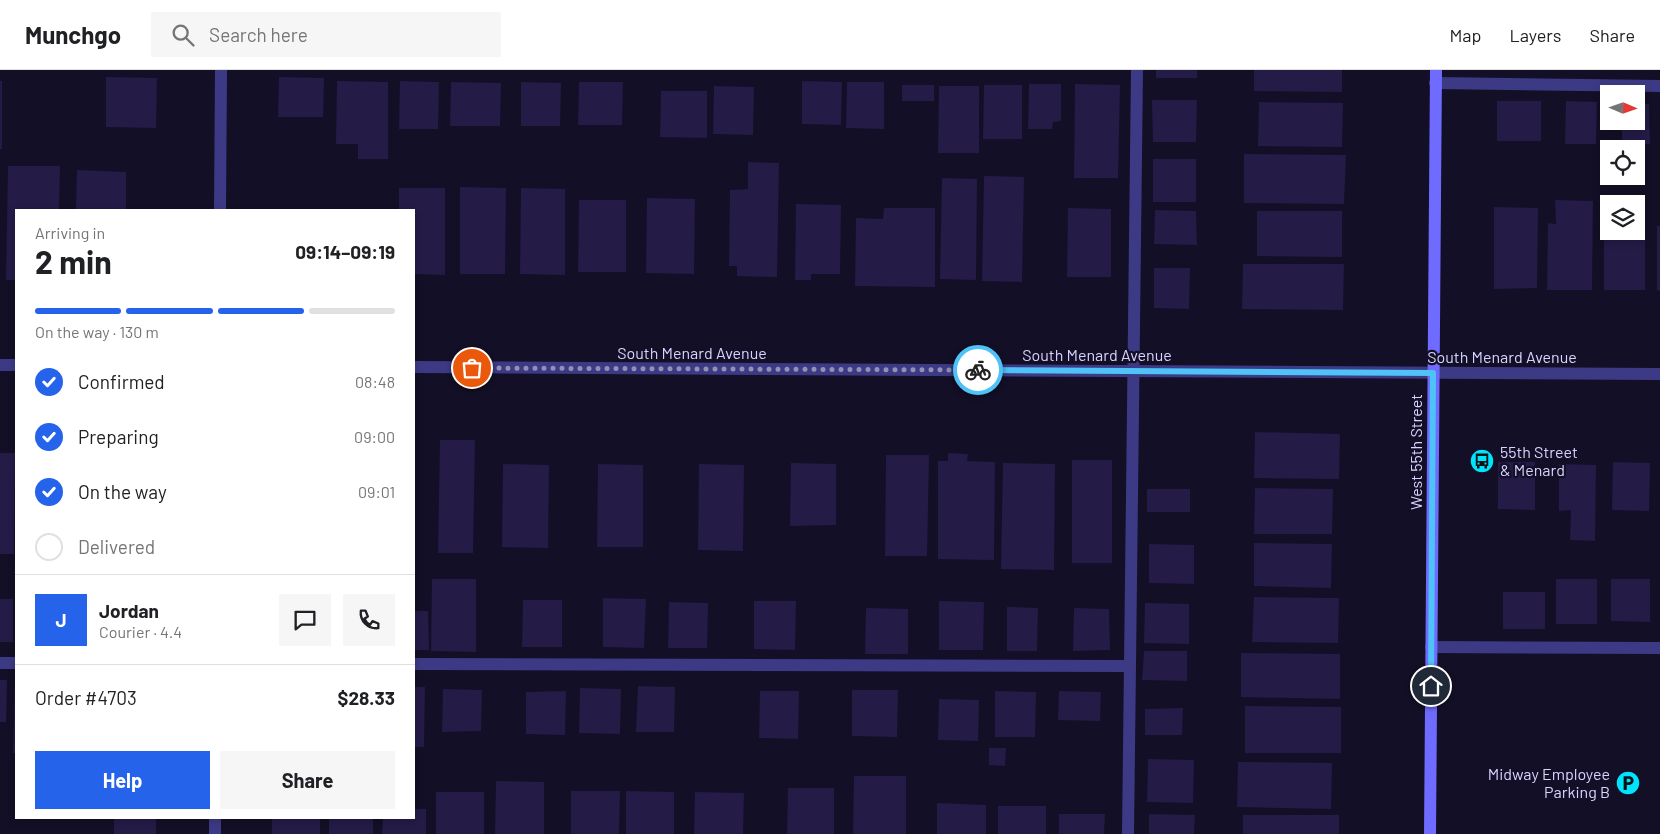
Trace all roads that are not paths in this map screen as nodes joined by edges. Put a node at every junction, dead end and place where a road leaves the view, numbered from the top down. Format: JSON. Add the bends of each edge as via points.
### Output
{"nodes":[{"id":1,"x":222,"y":70,"type":"edge"},
{"id":2,"x":1137,"y":70,"type":"edge"},
{"id":3,"x":1435,"y":76,"type":"edge"},
{"id":4,"x":1660,"y":86,"type":"edge"},
{"id":5,"x":220,"y":209,"type":"edge"},
{"id":6,"x":0,"y":365,"type":"edge"},
{"id":7,"x":15,"y":365,"type":"edge"},
{"id":8,"x":415,"y":367,"type":"edge"},
{"id":9,"x":1134,"y":371,"type":"junction"},
{"id":10,"x":1433,"y":373,"type":"junction"},
{"id":11,"x":1660,"y":374,"type":"edge"},
{"id":12,"x":1431,"y":647,"type":"junction"},
{"id":13,"x":1660,"y":648,"type":"edge"},
{"id":14,"x":0,"y":663,"type":"edge"},
{"id":15,"x":15,"y":663,"type":"edge"},
{"id":16,"x":415,"y":664,"type":"edge"},
{"id":17,"x":1130,"y":666,"type":"junction"},
{"id":18,"x":215,"y":819,"type":"edge"},
{"id":19,"x":215,"y":834,"type":"edge"},
{"id":20,"x":1128,"y":834,"type":"edge"},
{"id":21,"x":1430,"y":834,"type":"edge"}],
"edges":[{"from":1,"to":5,"type":"street"},
{"from":2,"to":9,"type":"street"},
{"from":3,"to":4,"type":"street"},
{"from":3,"to":10,"type":"main road","name":"West 55th Street"},
{"from":6,"to":7,"type":"street"},
{"from":8,"to":9,"type":"street","name":"South Menard Avenue"},
{"from":9,"to":10,"type":"street","name":"South Menard Avenue"},
{"from":9,"to":17,"type":"street"},
{"from":10,"to":11,"type":"street","name":"South Menard Avenue"},
{"from":10,"to":12,"type":"main road","name":"West 55th Street"},
{"from":12,"to":13,"type":"street"},
{"from":12,"to":21,"type":"main road","name":"West 55th Street"},
{"from":14,"to":15,"type":"street"},
{"from":16,"to":17,"type":"street"},
{"from":17,"to":20,"type":"street"},
{"from":18,"to":19,"type":"street"}]}
